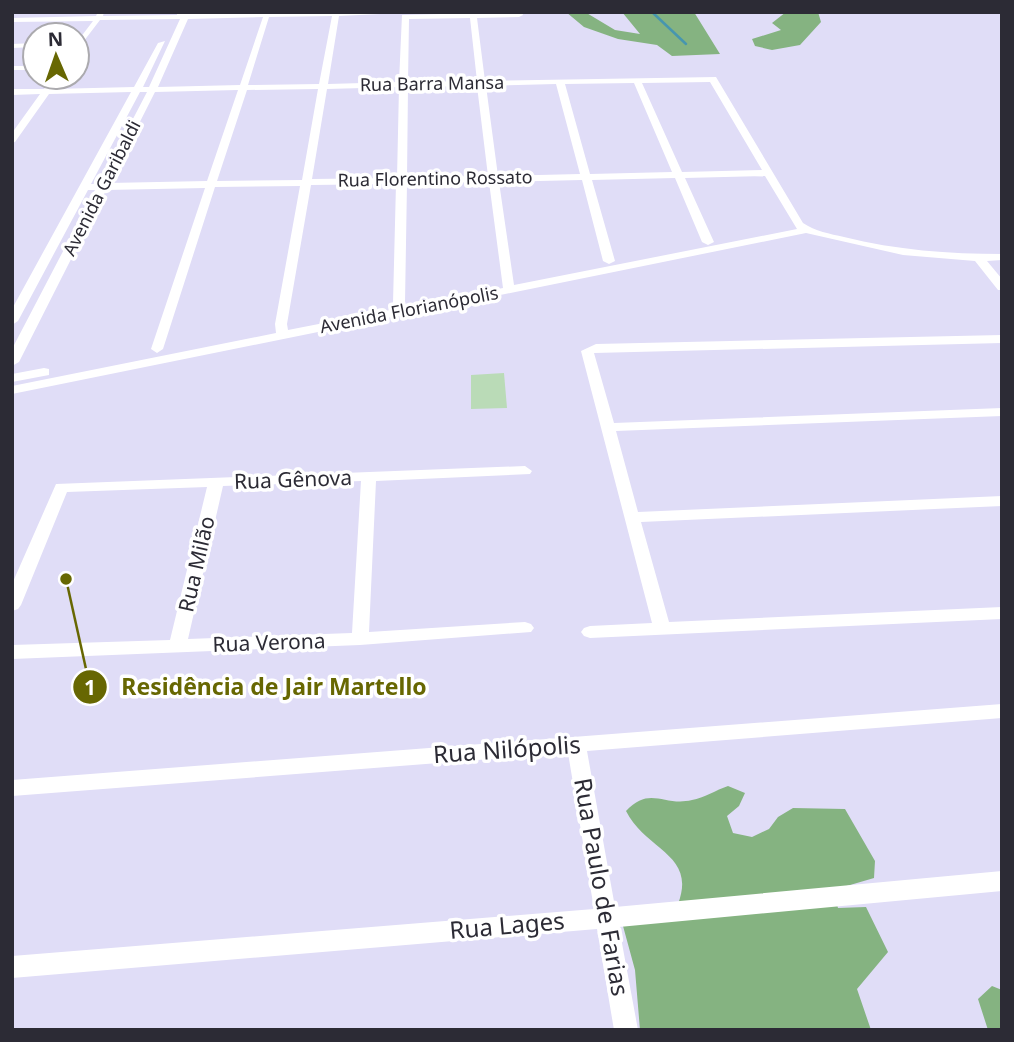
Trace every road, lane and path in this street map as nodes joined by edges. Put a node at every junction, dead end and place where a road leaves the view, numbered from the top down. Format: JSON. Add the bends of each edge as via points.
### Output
{"nodes":[{"id":1,"x":39,"y":12,"type":"edge"},
{"id":2,"x":418,"y":12,"type":"edge"},
{"id":3,"x":518,"y":12,"type":"edge"},
{"id":4,"x":335,"y":15,"type":"edge"},
{"id":5,"x":99,"y":16,"type":"edge"},
{"id":6,"x":180,"y":16,"type":"edge"},
{"id":7,"x":473,"y":16,"type":"junction"},
{"id":8,"x":405,"y":17,"type":"junction"},
{"id":9,"x":266,"y":18,"type":"junction"},
{"id":10,"x":12,"y":20,"type":"edge"},
{"id":11,"x":33,"y":20,"type":"junction"},
{"id":12,"x":637,"y":80,"type":"junction"},
{"id":13,"x":560,"y":82,"type":"junction"},
{"id":14,"x":481,"y":83,"type":"junction"},
{"id":15,"x":402,"y":85,"type":"junction"},
{"id":16,"x":323,"y":86,"type":"junction"},
{"id":17,"x":244,"y":88,"type":"junction"},
{"id":18,"x":138,"y":90,"type":"junction"},
{"id":19,"x":152,"y":90,"type":"junction"},
{"id":20,"x":47,"y":91,"type":"joint"},
{"id":21,"x":91,"y":91,"type":"edge"},
{"id":22,"x":12,"y":92,"type":"edge"},
{"id":23,"x":29,"y":118,"type":"junction"},
{"id":24,"x":12,"y":119,"type":"edge"},
{"id":25,"x":12,"y":140,"type":"edge"},
{"id":26,"x":767,"y":173,"type":"junction"},
{"id":27,"x":678,"y":174,"type":"junction"},
{"id":28,"x":586,"y":176,"type":"junction"},
{"id":29,"x":494,"y":178,"type":"junction"},
{"id":30,"x":400,"y":180,"type":"junction"},
{"id":31,"x":306,"y":182,"type":"junction"},
{"id":32,"x":211,"y":184,"type":"junction"},
{"id":33,"x":103,"y":186,"type":"junction"},
{"id":34,"x":85,"y":187,"type":"junction"},
{"id":35,"x":803,"y":227,"type":"junction"},
{"id":36,"x":708,"y":242,"type":"junction"},
{"id":37,"x":978,"y":257,"type":"junction"},
{"id":38,"x":1002,"y":257,"type":"edge"},
{"id":39,"x":609,"y":261,"type":"junction"},
{"id":40,"x":508,"y":286,"type":"junction"},
{"id":41,"x":1002,"y":287,"type":"edge"},
{"id":42,"x":399,"y":303,"type":"junction"},
{"id":43,"x":12,"y":321,"type":"edge"},
{"id":44,"x":282,"y":329,"type":"junction"},
{"id":45,"x":1002,"y":339,"type":"edge"},
{"id":46,"x":157,"y":349,"type":"junction"},
{"id":47,"x":12,"y":362,"type":"edge"},
{"id":48,"x":12,"y":378,"type":"edge"},
{"id":49,"x":12,"y":390,"type":"edge"},
{"id":50,"x":1002,"y":412,"type":"edge"},
{"id":51,"x":609,"y":427,"type":"junction"},
{"id":52,"x":525,"y":471,"type":"dead end"},
{"id":53,"x":369,"y":477,"type":"junction"},
{"id":54,"x":216,"y":482,"type":"junction"},
{"id":55,"x":1002,"y":501,"type":"edge"},
{"id":56,"x":632,"y":517,"type":"junction"},
{"id":57,"x":19,"y":570,"type":"edge"},
{"id":58,"x":12,"y":605,"type":"edge"},
{"id":59,"x":1002,"y":613,"type":"edge"},
{"id":60,"x":662,"y":627,"type":"junction"},
{"id":61,"x":525,"y":628,"type":"dead end"},
{"id":62,"x":590,"y":632,"type":"dead end"},
{"id":63,"x":360,"y":639,"type":"junction"},
{"id":64,"x":177,"y":647,"type":"junction"},
{"id":65,"x":12,"y":652,"type":"edge"},
{"id":66,"x":1002,"y":711,"type":"edge"},
{"id":67,"x":576,"y":745,"type":"junction"},
{"id":68,"x":12,"y":788,"type":"edge"},
{"id":69,"x":1002,"y":881,"type":"edge"},
{"id":70,"x":606,"y":918,"type":"junction"},
{"id":71,"x":12,"y":967,"type":"edge"},
{"id":72,"x":625,"y":1030,"type":"edge"}],
"edges":[{"from":1,"to":11,"type":"street"},
{"from":2,"to":4,"type":"street"},
{"from":3,"to":7,"type":"street"},
{"from":4,"to":6,"type":"street"},
{"from":4,"to":8,"type":"street"},
{"from":4,"to":9,"type":"street"},
{"from":4,"to":16,"type":"street"},
{"from":5,"to":6,"type":"street"},
{"from":5,"to":11,"type":"street"},
{"from":6,"to":9,"type":"street"},
{"from":6,"to":18,"type":"street","name":"Avenida Garibaldi"},
{"from":6,"to":19,"type":"street","name":"Avenida Garibaldi"},
{"from":7,"to":8,"type":"street"},
{"from":7,"to":14,"type":"street"},
{"from":8,"to":15,"type":"street"},
{"from":9,"to":17,"type":"street"},
{"from":10,"to":11,"type":"street"},
{"from":12,"to":13,"type":"street","name":"Rua Barra Mansa"},
{"from":12,"to":26,"type":"street","name":"Rua Barra Mansa","via":[[713,79]]},
{"from":12,"to":27,"type":"street"},
{"from":13,"to":14,"type":"street","name":"Rua Barra Mansa"},
{"from":13,"to":28,"type":"street"},
{"from":14,"to":15,"type":"street","name":"Rua Barra Mansa"},
{"from":14,"to":29,"type":"street"},
{"from":15,"to":16,"type":"street","name":"Rua Barra Mansa"},
{"from":15,"to":30,"type":"street"},
{"from":16,"to":17,"type":"street","name":"Rua Barra Mansa"},
{"from":16,"to":31,"type":"street"},
{"from":17,"to":19,"type":"street","name":"Rua Barra Mansa"},
{"from":17,"to":32,"type":"street"},
{"from":18,"to":19,"type":"street","name":"Rua Barra Mansa"},
{"from":18,"to":21,"type":"street"},
{"from":18,"to":34,"type":"street","name":"Avenida Garibaldi"},
{"from":19,"to":33,"type":"street","name":"Avenida Garibaldi"},
{"from":20,"to":22,"type":"street"},
{"from":20,"to":23,"type":"street"},
{"from":23,"to":24,"type":"street"},
{"from":23,"to":25,"type":"street"},
{"from":26,"to":27,"type":"street","name":"Rua Florentino Rossato"},
{"from":26,"to":35,"type":"street"},
{"from":27,"to":28,"type":"street","name":"Rua Florentino Rossato"},
{"from":27,"to":36,"type":"street"},
{"from":28,"to":29,"type":"street","name":"Rua Florentino Rossato"},
{"from":28,"to":39,"type":"street"},
{"from":29,"to":30,"type":"street","name":"Rua Florentino Rossato"},
{"from":29,"to":40,"type":"street"},
{"from":30,"to":31,"type":"street","name":"Rua Florentino Rossato"},
{"from":30,"to":42,"type":"street"},
{"from":31,"to":32,"type":"street","name":"Rua Florentino Rossato"},
{"from":31,"to":44,"type":"street"},
{"from":32,"to":33,"type":"street","name":"Rua Florentino Rossato"},
{"from":32,"to":46,"type":"street"},
{"from":33,"to":34,"type":"street","name":"Rua Florentino Rossato"},
{"from":33,"to":47,"type":"street","name":"Avenida Garibaldi"},
{"from":34,"to":43,"type":"street","name":"Avenida Garibaldi"},
{"from":35,"to":36,"type":"street","name":"Avenida Florianópolis"},
{"from":35,"to":37,"type":"street","via":[[888,251]]},
{"from":35,"to":40,"type":"street","name":"Avenida Florianópolis"},
{"from":36,"to":39,"type":"street","name":"Avenida Florianópolis"},
{"from":37,"to":38,"type":"street"},
{"from":37,"to":41,"type":"street"},
{"from":39,"to":40,"type":"street","name":"Avenida Florianópolis"},
{"from":40,"to":42,"type":"street","name":"Avenida Florianópolis"},
{"from":40,"to":44,"type":"street","name":"Avenida Florianópolis"},
{"from":42,"to":44,"type":"street","name":"Avenida Florianópolis"},
{"from":44,"to":46,"type":"street","name":"Avenida Florianópolis"},
{"from":44,"to":49,"type":"street","name":"Avenida Florianópolis"},
{"from":45,"to":51,"type":"street","via":[[596,348],[587,352]]},
{"from":46,"to":48,"type":"street","name":"Avenida Florianópolis"},
{"from":50,"to":51,"type":"street"},
{"from":51,"to":56,"type":"street"},
{"from":52,"to":53,"type":"street","name":"Rua Gênova"},
{"from":53,"to":54,"type":"street","name":"Rua Gênova"},
{"from":53,"to":63,"type":"street"},
{"from":54,"to":57,"type":"street","name":"Rua Gênova","via":[[61,487]]},
{"from":54,"to":64,"type":"street","name":"Rua Milão"},
{"from":55,"to":56,"type":"street"},
{"from":56,"to":60,"type":"street"},
{"from":57,"to":58,"type":"street"},
{"from":59,"to":60,"type":"street"},
{"from":60,"to":62,"type":"street"},
{"from":61,"to":63,"type":"street","name":"Rua Verona"},
{"from":63,"to":64,"type":"street","name":"Rua Verona"},
{"from":64,"to":65,"type":"street","name":"Rua Verona"},
{"from":66,"to":67,"type":"street","name":"Rua Nilópolis"},
{"from":67,"to":68,"type":"street","name":"Rua Nilópolis"},
{"from":67,"to":70,"type":"street","name":"Rua Paulo de Farias"},
{"from":69,"to":70,"type":"street","name":"Rua Lages"},
{"from":70,"to":71,"type":"street","name":"Rua Lages"},
{"from":70,"to":72,"type":"street","name":"Rua Paulo de Farias"}]}
